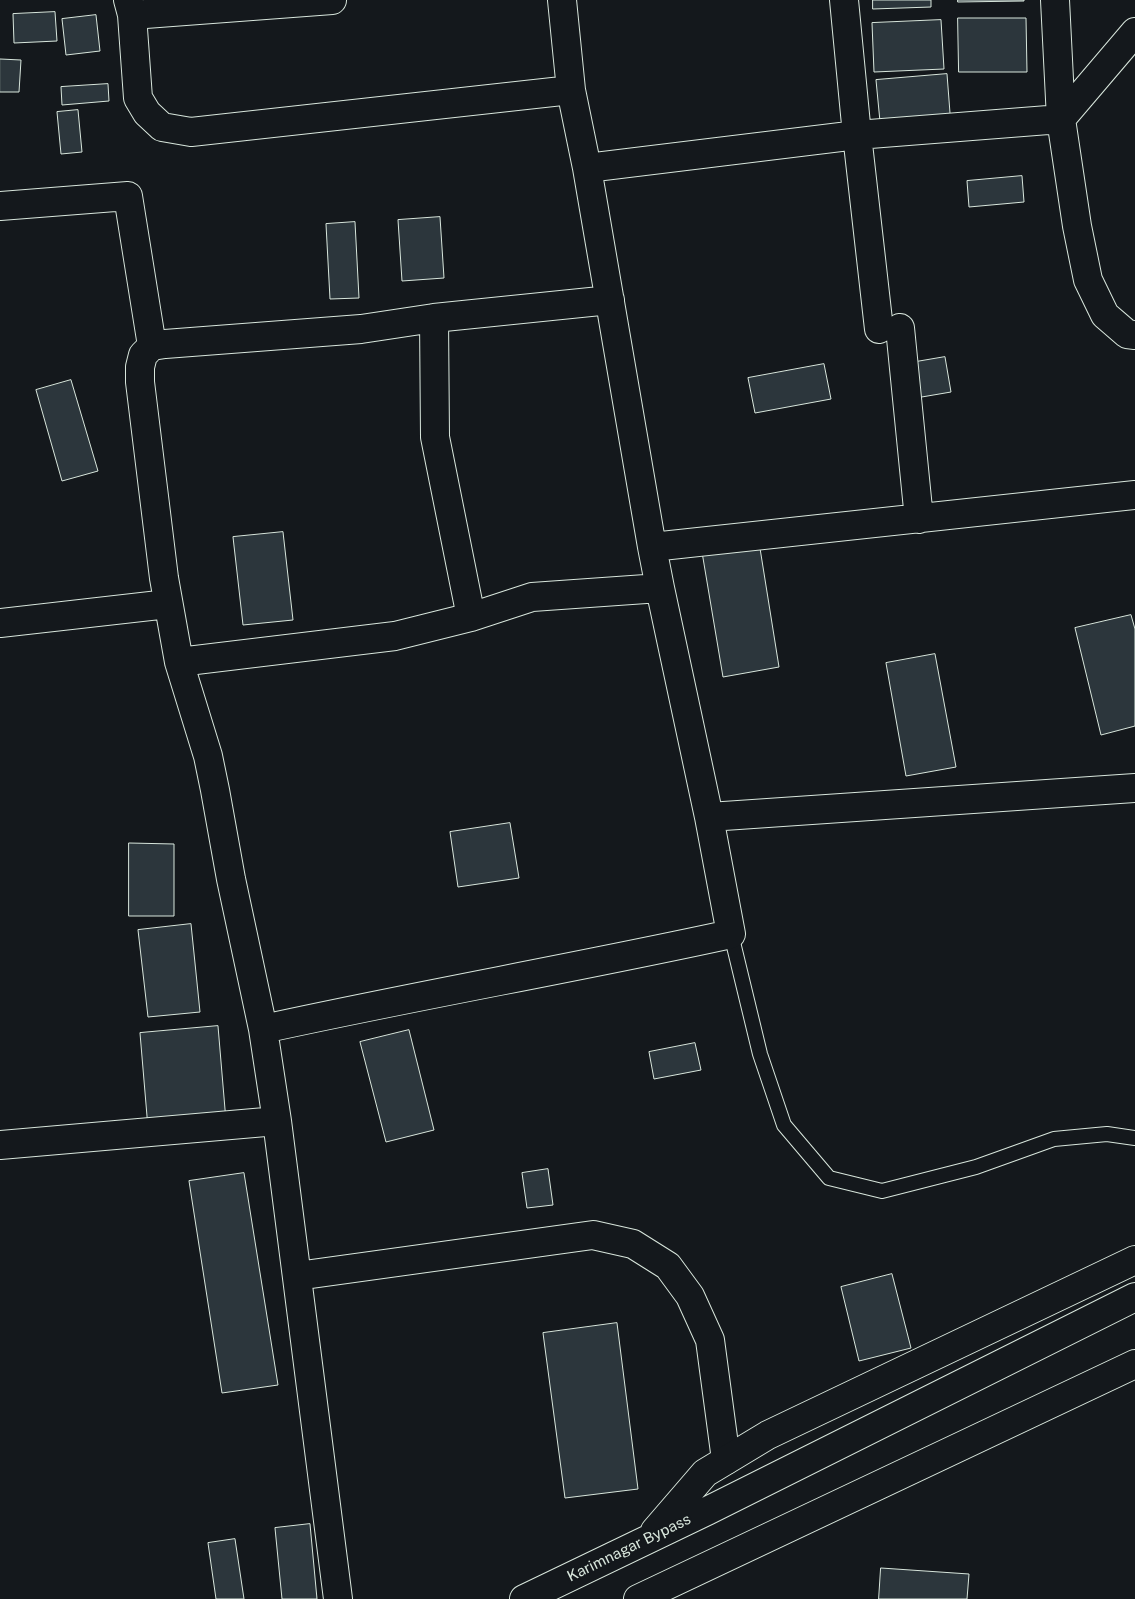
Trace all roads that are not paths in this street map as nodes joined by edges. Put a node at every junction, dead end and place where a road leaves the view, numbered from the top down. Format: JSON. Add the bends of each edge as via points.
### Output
{"nodes":[{"id":1,"x":332,"y":0,"type":"edge"},
{"id":2,"x":562,"y":0,"type":"edge"},
{"id":3,"x":844,"y":0,"type":"edge"},
{"id":4,"x":1055,"y":0,"type":"edge"},
{"id":5,"x":130,"y":8,"type":"edge"},
{"id":6,"x":1135,"y":32,"type":"edge"},
{"id":7,"x":571,"y":90,"type":"junction"},
{"id":8,"x":1061,"y":119,"type":"junction"},
{"id":9,"x":857,"y":134,"type":"junction"},
{"id":10,"x":587,"y":168,"type":"junction"},
{"id":11,"x":0,"y":206,"type":"edge"},
{"id":12,"x":610,"y":300,"type":"junction"},
{"id":13,"x":434,"y":318,"type":"junction"},
{"id":14,"x":1135,"y":335,"type":"edge"},
{"id":15,"x":152,"y":346,"type":"junction"},
{"id":16,"x":1135,"y":495,"type":"edge"},
{"id":17,"x":919,"y":519,"type":"junction"},
{"id":18,"x":652,"y":547,"type":"junction"},
{"id":19,"x":660,"y":588,"type":"junction"},
{"id":20,"x":168,"y":604,"type":"junction"},
{"id":21,"x":471,"y":617,"type":"junction"},
{"id":22,"x":0,"y":623,"type":"edge"},
{"id":23,"x":178,"y":662,"type":"junction"},
{"id":24,"x":1135,"y":788,"type":"edge"},
{"id":25,"x":709,"y":817,"type":"junction"},
{"id":26,"x":731,"y":934,"type":"junction"},
{"id":27,"x":263,"y":1029,"type":"junction"},
{"id":28,"x":278,"y":1121,"type":"junction"},
{"id":29,"x":1135,"y":1138,"type":"edge"},
{"id":30,"x":0,"y":1145,"type":"edge"},
{"id":31,"x":1135,"y":1260,"type":"edge"},
{"id":32,"x":297,"y":1276,"type":"junction"},
{"id":33,"x":1135,"y":1297,"type":"edge"},
{"id":34,"x":1135,"y":1364,"type":"edge"},
{"id":35,"x":726,"y":1460,"type":"junction"},
{"id":36,"x":647,"y":1540,"type":"junction"},
{"id":37,"x":338,"y":1599,"type":"edge"},
{"id":38,"x":524,"y":1599,"type":"edge"},
{"id":39,"x":638,"y":1599,"type":"edge"}],
"edges":[{"from":1,"to":5,"type":"main road"},
{"from":2,"to":7,"type":"main road"},
{"from":3,"to":9,"type":"main road"},
{"from":4,"to":8,"type":"main road"},
{"from":5,"to":7,"type":"main road","via":[[138,98],[147,113],[162,127],[191,132]]},
{"from":6,"to":8,"type":"main road"},
{"from":7,"to":10,"type":"main road"},
{"from":8,"to":9,"type":"main road"},
{"from":8,"to":14,"type":"main road","via":[[1088,280],[1105,315],[1127,334]]},
{"from":9,"to":10,"type":"main road"},
{"from":9,"to":17,"type":"main road"},
{"from":10,"to":12,"type":"main road"},
{"from":11,"to":15,"type":"main road","via":[[128,196]]},
{"from":12,"to":13,"type":"main road"},
{"from":12,"to":18,"type":"main road"},
{"from":13,"to":15,"type":"main road","via":[[361,329]]},
{"from":13,"to":21,"type":"main road","via":[[435,437]]},
{"from":15,"to":20,"type":"main road","via":[[143,354],[140,382]]},
{"from":16,"to":17,"type":"main road"},
{"from":17,"to":18,"type":"main road"},
{"from":18,"to":19,"type":"main road"},
{"from":19,"to":21,"type":"main road","via":[[532,596]]},
{"from":19,"to":25,"type":"main road"},
{"from":20,"to":22,"type":"main road"},
{"from":20,"to":23,"type":"main road"},
{"from":21,"to":23,"type":"main road","via":[[395,636]]},
{"from":23,"to":27,"type":"main road","via":[[210,764],[230,879]]},
{"from":24,"to":25,"type":"main road"},
{"from":25,"to":26,"type":"main road"},
{"from":26,"to":27,"type":"main road"},
{"from":26,"to":29,"type":"lane","via":[[760,1054],[784,1125],[829,1178],[882,1191],[976,1167],[1054,1139],[1108,1134]]},
{"from":27,"to":28,"type":"main road"},
{"from":28,"to":30,"type":"main road"},
{"from":28,"to":32,"type":"main road"},
{"from":31,"to":35,"type":"main road","via":[[768,1435]]},
{"from":32,"to":35,"type":"main road","via":[[593,1235],[634,1244],[668,1266],[690,1296],[710,1340]]},
{"from":32,"to":37,"type":"main road"},
{"from":33,"to":36,"type":"main road","name":"Karimnagar Bypass"},
{"from":34,"to":39,"type":"main road"},
{"from":35,"to":36,"type":"main road","via":[[705,1473]]},
{"from":36,"to":38,"type":"main road","name":"Karimnagar Bypass"}]}
